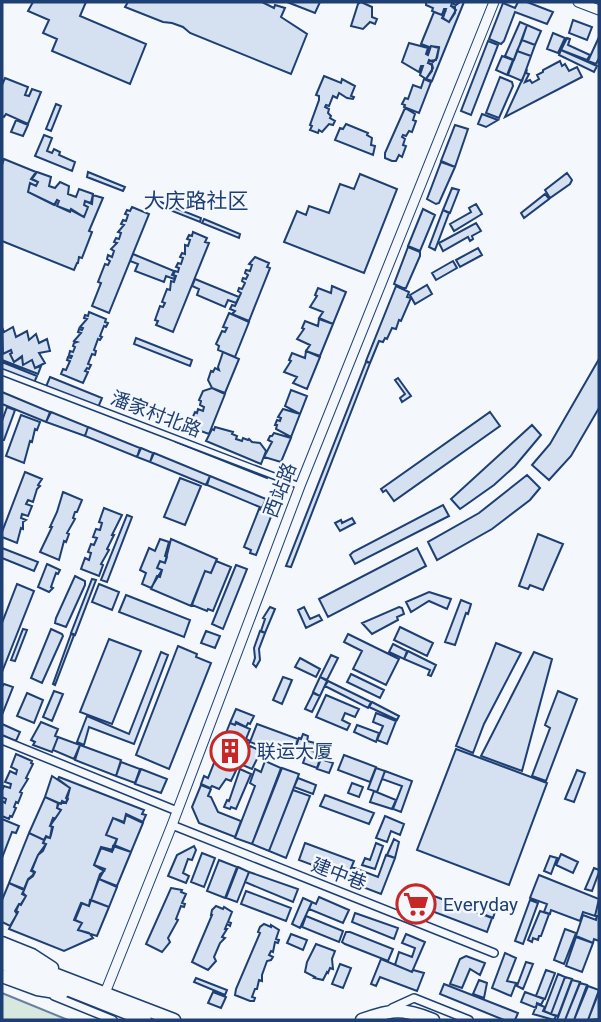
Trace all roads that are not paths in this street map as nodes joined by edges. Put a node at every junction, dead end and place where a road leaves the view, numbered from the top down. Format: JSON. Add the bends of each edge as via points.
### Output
{"nodes":[{"id":1,"x":494,"y":2,"type":"edge"},
{"id":2,"x":578,"y":2,"type":"edge"},
{"id":3,"x":599,"y":10,"type":"edge"},
{"id":4,"x":2,"y":372,"type":"edge"},
{"id":5,"x":300,"y":486,"type":"junction"},
{"id":6,"x":2,"y":740,"type":"edge"},
{"id":7,"x":177,"y":811,"type":"junction"},
{"id":8,"x":173,"y":825,"type":"junction"},
{"id":9,"x":2,"y":943,"type":"edge"},
{"id":10,"x":494,"y":953,"type":"dead end"},
{"id":11,"x":2,"y":954,"type":"edge"},
{"id":12,"x":2,"y":964,"type":"edge"},
{"id":13,"x":2,"y":976,"type":"edge"},
{"id":14,"x":70,"y":979,"type":"junction"},
{"id":15,"x":37,"y":989,"type":"junction"},
{"id":16,"x":105,"y":993,"type":"junction"},
{"id":17,"x":91,"y":999,"type":"junction"},
{"id":18,"x":386,"y":1011,"type":"junction"},
{"id":19,"x":113,"y":1020,"type":"edge"},
{"id":20,"x":145,"y":1020,"type":"edge"},
{"id":21,"x":174,"y":1020,"type":"edge"},
{"id":22,"x":362,"y":1020,"type":"edge"},
{"id":23,"x":433,"y":1020,"type":"edge"},
{"id":24,"x":468,"y":1020,"type":"edge"}],
"edges":[{"from":1,"to":5,"type":"street","name":"西站路"},
{"from":2,"to":3,"type":"street"},
{"from":4,"to":5,"type":"street","name":"潘家村北路"},
{"from":5,"to":7,"type":"street","name":"西站路"},
{"from":6,"to":7,"type":"street"},
{"from":7,"to":8,"type":"street","name":"西站路"},
{"from":8,"to":10,"type":"street","name":"建中巷"},
{"from":8,"to":16,"type":"street","name":"西站路"},
{"from":9,"to":14,"type":"main road"},
{"from":11,"to":14,"type":"main road"},
{"from":12,"to":17,"type":"main road"},
{"from":13,"to":15,"type":"main road"},
{"from":14,"to":16,"type":"main road"},
{"from":15,"to":17,"type":"main road"},
{"from":15,"to":19,"type":"street"},
{"from":16,"to":21,"type":"main road"},
{"from":17,"to":20,"type":"main road"},
{"from":18,"to":22,"type":"main road"},
{"from":18,"to":23,"type":"main road","via":[[406,1011]]},
{"from":18,"to":24,"type":"street","via":[[414,998]]}]}
